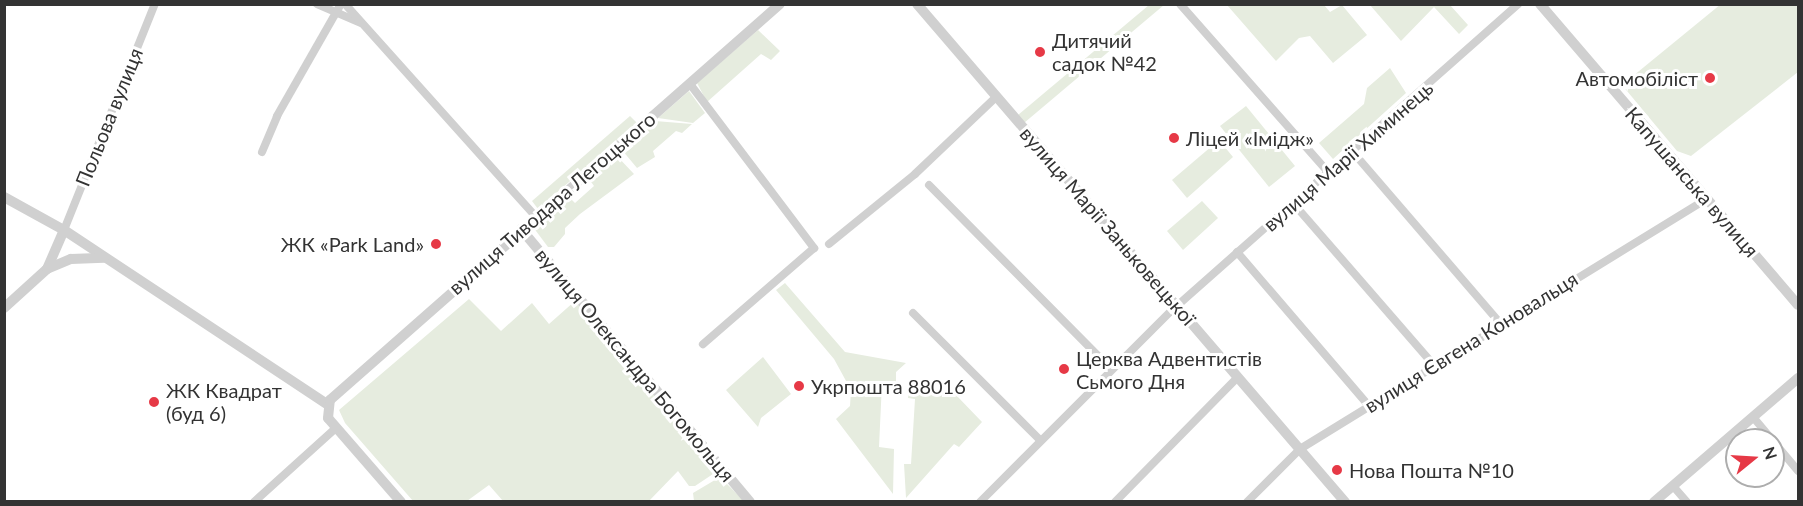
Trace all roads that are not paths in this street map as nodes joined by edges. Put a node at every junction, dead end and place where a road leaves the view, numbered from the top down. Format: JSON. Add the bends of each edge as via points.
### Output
{"nodes":[{"id":1,"x":155,"y":4,"type":"edge"},
{"id":2,"x":317,"y":4,"type":"edge"},
{"id":3,"x":341,"y":4,"type":"edge"},
{"id":4,"x":345,"y":4,"type":"edge"},
{"id":5,"x":780,"y":4,"type":"edge"},
{"id":6,"x":917,"y":4,"type":"edge"},
{"id":7,"x":1180,"y":4,"type":"edge"},
{"id":8,"x":1518,"y":4,"type":"edge"},
{"id":9,"x":1540,"y":4,"type":"edge"},
{"id":10,"x":333,"y":11,"type":"junction"},
{"id":11,"x":364,"y":25,"type":"junction"},
{"id":12,"x":690,"y":84,"type":"junction"},
{"id":13,"x":996,"y":97,"type":"junction"},
{"id":14,"x":262,"y":152,"type":"dead end"},
{"id":15,"x":1352,"y":152,"type":"junction"},
{"id":16,"x":1328,"y":172,"type":"junction"},
{"id":17,"x":929,"y":185,"type":"dead end"},
{"id":18,"x":4,"y":197,"type":"edge"},
{"id":19,"x":1706,"y":198,"type":"junction"},
{"id":20,"x":1293,"y":203,"type":"junction"},
{"id":21,"x":535,"y":216,"type":"junction"},
{"id":22,"x":521,"y":229,"type":"junction"},
{"id":23,"x":64,"y":230,"type":"junction"},
{"id":24,"x":830,"y":244,"type":"dead end"},
{"id":25,"x":1237,"y":252,"type":"junction"},
{"id":26,"x":104,"y":258,"type":"junction"},
{"id":27,"x":47,"y":269,"type":"junction"},
{"id":28,"x":1798,"y":305,"type":"edge"},
{"id":29,"x":1177,"y":306,"type":"junction"},
{"id":30,"x":4,"y":308,"type":"edge"},
{"id":31,"x":913,"y":312,"type":"dead end"},
{"id":32,"x":1501,"y":324,"type":"junction"},
{"id":33,"x":704,"y":344,"type":"dead end"},
{"id":34,"x":1434,"y":365,"type":"junction"},
{"id":35,"x":1111,"y":369,"type":"junction"},
{"id":36,"x":1238,"y":377,"type":"junction"},
{"id":37,"x":1798,"y":378,"type":"edge"},
{"id":38,"x":328,"y":405,"type":"junction"},
{"id":39,"x":1369,"y":406,"type":"junction"},
{"id":40,"x":1753,"y":417,"type":"junction"},
{"id":41,"x":336,"y":428,"type":"junction"},
{"id":42,"x":1762,"y":428,"type":"edge"},
{"id":43,"x":1040,"y":440,"type":"junction"},
{"id":44,"x":1300,"y":448,"type":"junction"},
{"id":45,"x":1785,"y":456,"type":"edge"},
{"id":46,"x":1798,"y":471,"type":"edge"},
{"id":47,"x":1673,"y":486,"type":"junction"},
{"id":48,"x":254,"y":501,"type":"edge"},
{"id":49,"x":401,"y":501,"type":"edge"},
{"id":50,"x":748,"y":501,"type":"edge"},
{"id":51,"x":980,"y":501,"type":"edge"},
{"id":52,"x":1115,"y":501,"type":"edge"},
{"id":53,"x":1247,"y":501,"type":"edge"},
{"id":54,"x":1345,"y":501,"type":"edge"},
{"id":55,"x":1654,"y":501,"type":"edge"},
{"id":56,"x":1687,"y":501,"type":"edge"}],
"edges":[{"from":1,"to":23,"type":"street","name":"Польова вулиця"},
{"from":2,"to":10,"type":"street"},
{"from":3,"to":10,"type":"street"},
{"from":4,"to":11,"type":"street"},
{"from":5,"to":12,"type":"street","name":"вулиця Тиводара Легоцького"},
{"from":6,"to":13,"type":"street","name":"вулиця Марії Заньковецької"},
{"from":7,"to":16,"type":"street"},
{"from":8,"to":15,"type":"street","name":"вулиця Марії Химинець"},
{"from":9,"to":19,"type":"street","name":"Капушанська вулиця"},
{"from":10,"to":11,"type":"street"},
{"from":10,"to":14,"type":"street","via":[[273,123]]},
{"from":11,"to":21,"type":"street"},
{"from":12,"to":21,"type":"street","name":"вулиця Тиводара Легоцького"},
{"from":12,"to":33,"type":"street","via":[[814,248]]},
{"from":13,"to":24,"type":"street","via":[[915,174]]},
{"from":13,"to":29,"type":"street","name":"вулиця Марії Заньковецької"},
{"from":15,"to":16,"type":"street","name":"вулиця Марії Химинець"},
{"from":15,"to":32,"type":"street"},
{"from":16,"to":20,"type":"street","name":"вулиця Марії Химинець"},
{"from":17,"to":35,"type":"street"},
{"from":18,"to":23,"type":"street"},
{"from":19,"to":28,"type":"street","name":"Капушанська вулиця"},
{"from":19,"to":32,"type":"street","name":"вулиця Євгена Коновальця"},
{"from":20,"to":25,"type":"street","name":"вулиця Марії Химинець"},
{"from":20,"to":34,"type":"street"},
{"from":21,"to":22,"type":"street","name":"вулиця Тиводара Легоцького"},
{"from":22,"to":38,"type":"street","name":"вулиця Тиводара Легоцького","via":[[341,387]]},
{"from":22,"to":50,"type":"street","name":"вулиця Олександра Богомольця"},
{"from":23,"to":26,"type":"street"},
{"from":23,"to":27,"type":"street"},
{"from":25,"to":29,"type":"street","name":"вулиця Марії Химинець"},
{"from":25,"to":39,"type":"street"},
{"from":26,"to":27,"type":"street","via":[[71,260]]},
{"from":26,"to":38,"type":"street"},
{"from":27,"to":30,"type":"street"},
{"from":29,"to":35,"type":"street","name":"вулиця Марії Химинець"},
{"from":29,"to":36,"type":"street","name":"вулиця Марії Заньковецької"},
{"from":31,"to":43,"type":"street"},
{"from":32,"to":34,"type":"street","name":"вулиця Євгена Коновальця"},
{"from":34,"to":39,"type":"street","name":"вулиця Євгена Коновальця"},
{"from":35,"to":43,"type":"street","name":"вулиця Марії Химинець"},
{"from":36,"to":44,"type":"street","name":"вулиця Марії Заньковецької"},
{"from":36,"to":52,"type":"street"},
{"from":37,"to":40,"type":"street"},
{"from":38,"to":41,"type":"street","via":[[328,417]]},
{"from":39,"to":44,"type":"street","name":"вулиця Євгена Коновальця"},
{"from":40,"to":42,"type":"street"},
{"from":40,"to":47,"type":"street"},
{"from":41,"to":48,"type":"street"},
{"from":41,"to":49,"type":"street"},
{"from":43,"to":51,"type":"street","name":"вулиця Марії Химинець"},
{"from":44,"to":53,"type":"street","name":"вулиця Євгена Коновальця"},
{"from":44,"to":54,"type":"street","name":"вулиця Марії Заньковецької"},
{"from":45,"to":46,"type":"street"},
{"from":47,"to":55,"type":"street"},
{"from":47,"to":56,"type":"street"}]}
